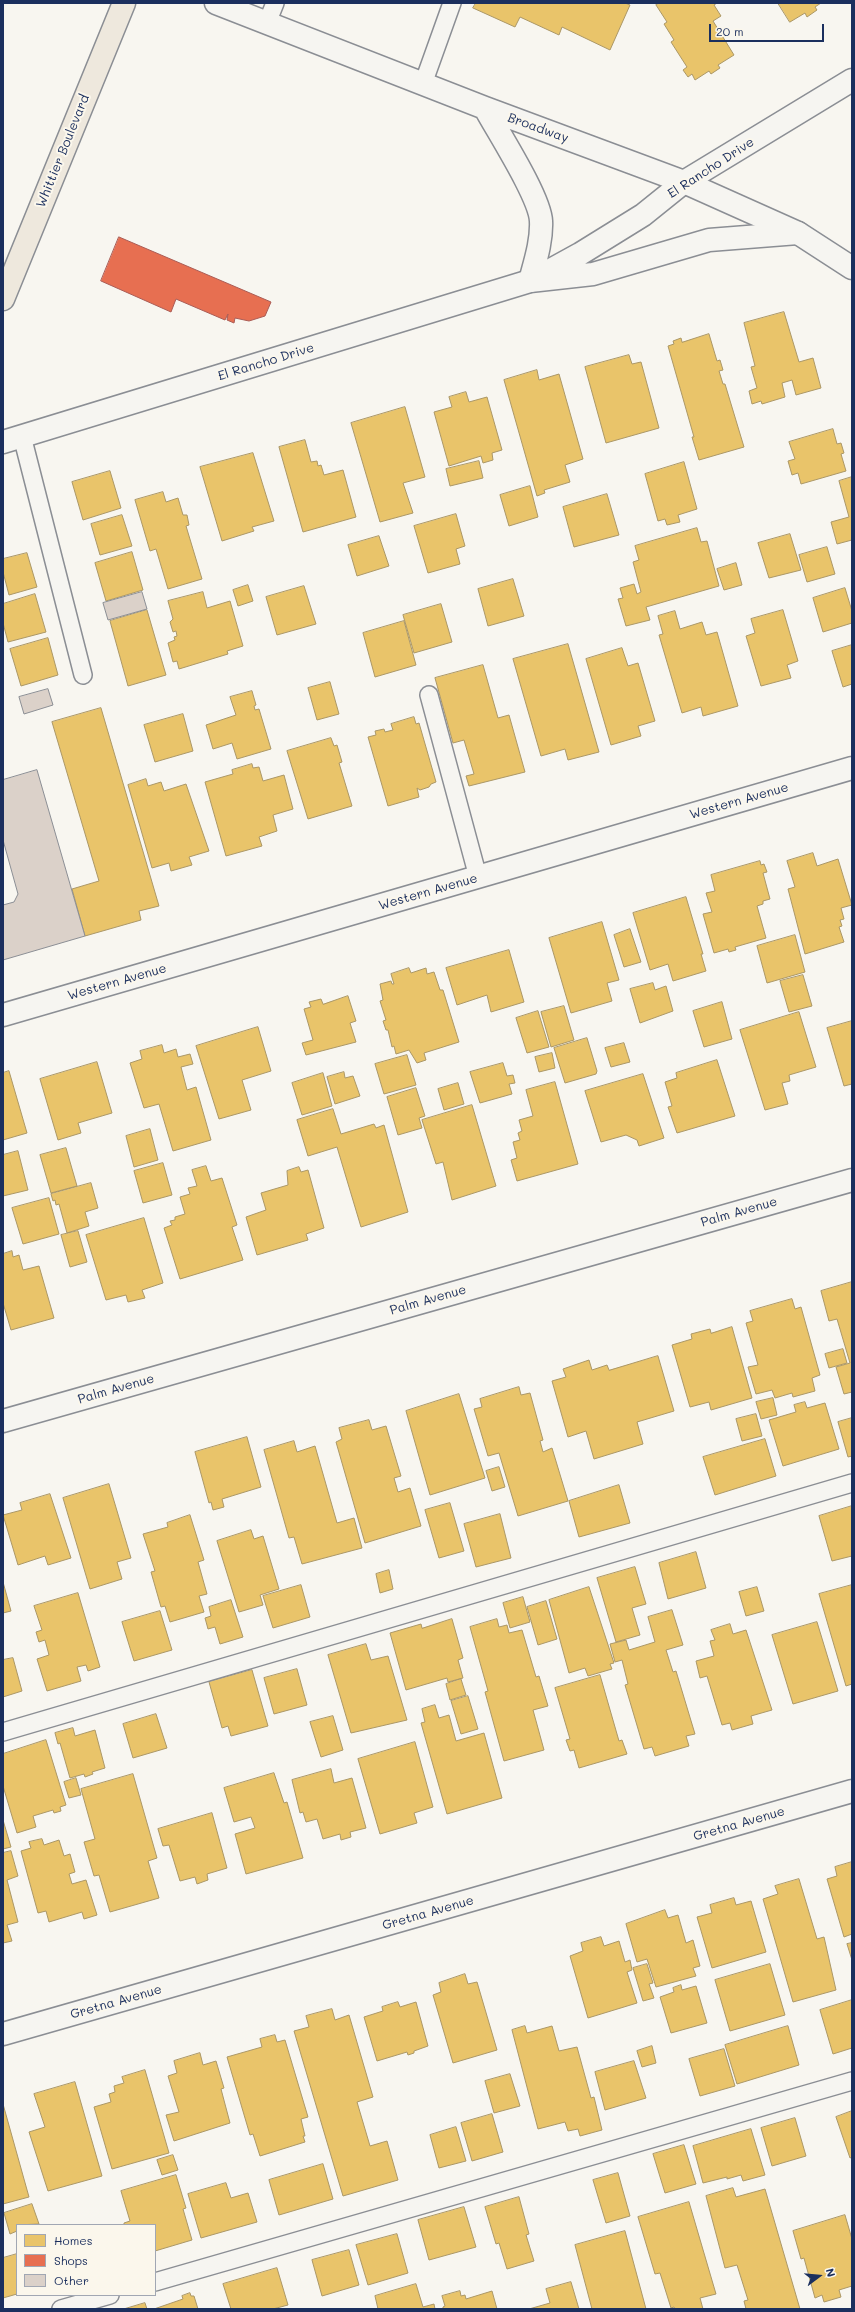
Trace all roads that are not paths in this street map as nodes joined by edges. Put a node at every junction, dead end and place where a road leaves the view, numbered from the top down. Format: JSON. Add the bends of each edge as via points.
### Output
{"nodes":[{"id":1,"x":124,"y":3,"type":"edge"},
{"id":2,"x":216,"y":3,"type":"edge"},
{"id":3,"x":275,"y":3,"type":"edge"},
{"id":4,"x":452,"y":3,"type":"edge"},
{"id":5,"x":267,"y":23,"type":"junction"},
{"id":6,"x":852,"y":80,"type":"edge"},
{"id":7,"x":423,"y":84,"type":"junction"},
{"id":8,"x":485,"y":108,"type":"junction"},
{"id":9,"x":684,"y":182,"type":"junction"},
{"id":10,"x":798,"y":233,"type":"junction"},
{"id":11,"x":852,"y":268,"type":"edge"},
{"id":12,"x":530,"y":282,"type":"junction"},
{"id":13,"x":3,"y":299,"type":"edge"},
{"id":14,"x":12,"y":439,"type":"edge"},
{"id":15,"x":83,"y":675,"type":"dead end"},
{"id":16,"x":429,"y":695,"type":"dead end"},
{"id":17,"x":852,"y":768,"type":"edge"},
{"id":18,"x":478,"y":877,"type":"junction"},
{"id":19,"x":3,"y":1015,"type":"edge"},
{"id":20,"x":852,"y":1180,"type":"edge"},
{"id":21,"x":3,"y":1421,"type":"edge"},
{"id":22,"x":852,"y":1483,"type":"edge"},
{"id":23,"x":3,"y":1732,"type":"edge"},
{"id":24,"x":852,"y":1792,"type":"edge"},
{"id":25,"x":3,"y":2034,"type":"edge"},
{"id":26,"x":852,"y":2081,"type":"edge"},
{"id":27,"x":156,"y":2282,"type":"edge"},
{"id":28,"x":106,"y":2296,"type":"edge"},
{"id":29,"x":61,"y":2309,"type":"edge"}],
"edges":[{"from":1,"to":13,"type":"main road","name":"Whittier Boulevard"},
{"from":2,"to":5,"type":"street","name":"Broadway"},
{"from":3,"to":5,"type":"lane"},
{"from":4,"to":7,"type":"lane"},
{"from":5,"to":7,"type":"street","name":"Broadway"},
{"from":6,"to":9,"type":"street","name":"El Rancho Drive"},
{"from":7,"to":8,"type":"street","name":"Broadway"},
{"from":8,"to":9,"type":"street","name":"Broadway"},
{"from":8,"to":12,"type":"street","via":[[534,196],[541,220],[539,248]]},
{"from":9,"to":10,"type":"street","name":"Broadway"},
{"from":9,"to":12,"type":"street","name":"El Rancho Drive","via":[[643,215]]},
{"from":10,"to":11,"type":"street","name":"Broadway"},
{"from":10,"to":12,"type":"street","name":"El Rancho Drive","via":[[710,240],[593,274]]},
{"from":12,"to":14,"type":"street","name":"El Rancho Drive"},
{"from":14,"to":15,"type":"lane"},
{"from":16,"to":18,"type":"lane"},
{"from":17,"to":18,"type":"street","name":"Western Avenue"},
{"from":18,"to":19,"type":"street","name":"Western Avenue"},
{"from":20,"to":21,"type":"street","name":"Palm Avenue"},
{"from":22,"to":23,"type":"lane"},
{"from":24,"to":25,"type":"street","name":"Gretna Avenue"},
{"from":26,"to":27,"type":"lane"},
{"from":28,"to":29,"type":"lane"}]}
